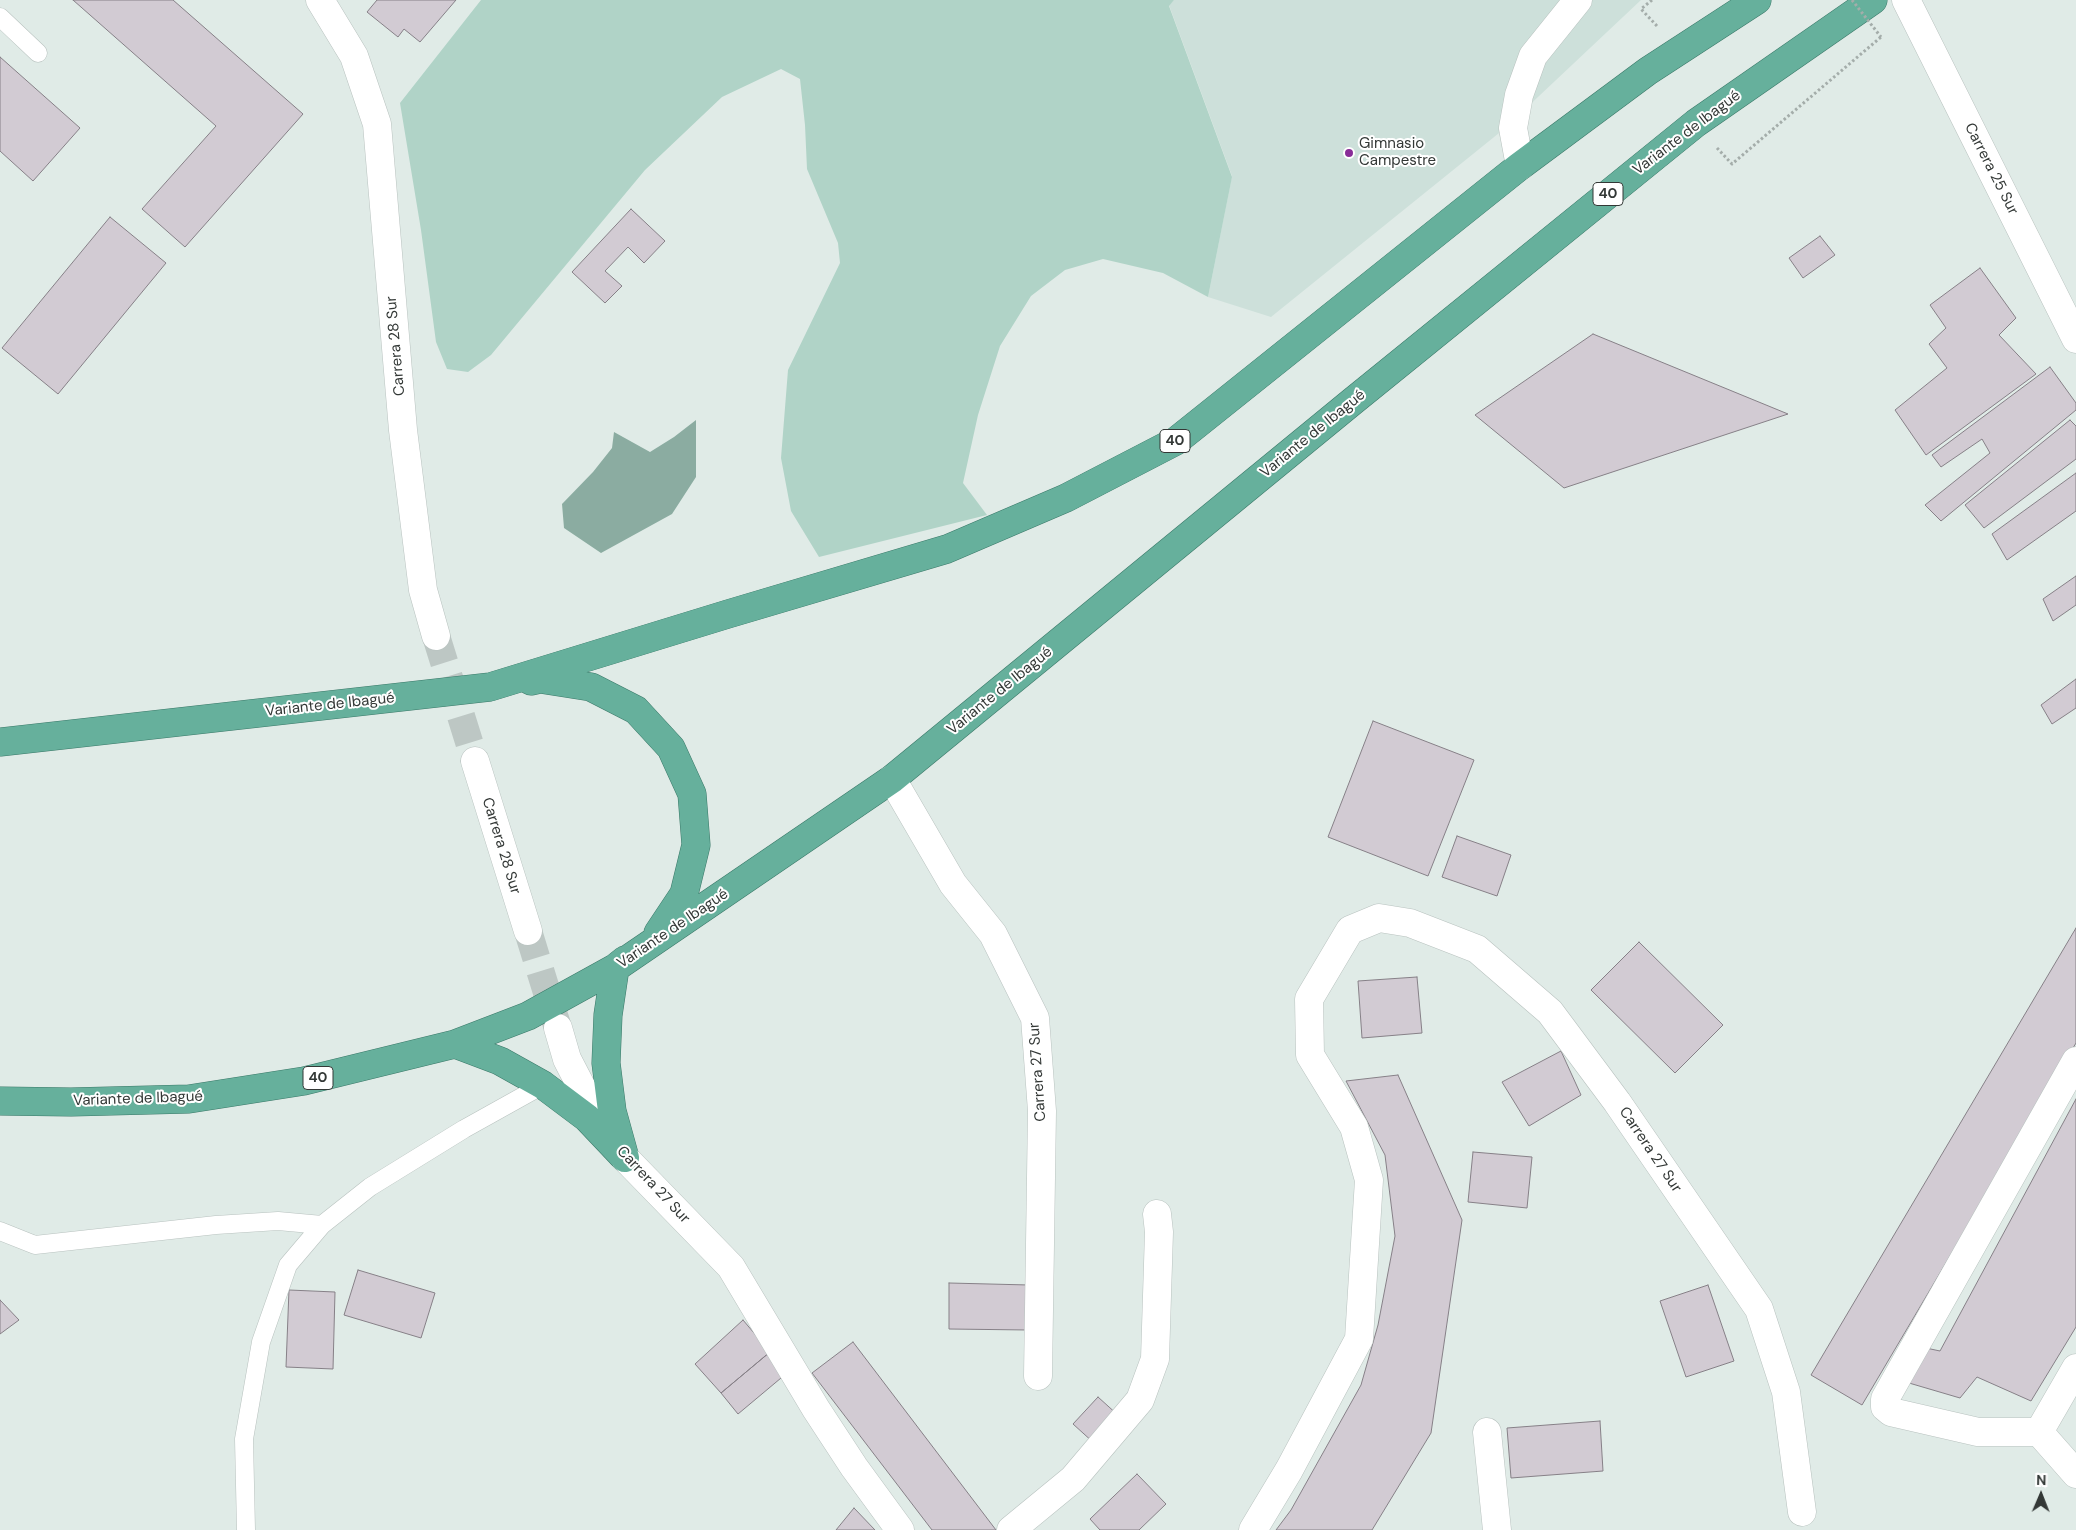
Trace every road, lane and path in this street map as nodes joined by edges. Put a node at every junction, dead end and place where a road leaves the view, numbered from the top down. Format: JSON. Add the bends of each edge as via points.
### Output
{"nodes":[{"id":1,"x":320,"y":0,"type":"edge"},
{"id":2,"x":1578,"y":0,"type":"edge"},
{"id":3,"x":1652,"y":0,"type":"edge"},
{"id":4,"x":1757,"y":0,"type":"edge"},
{"id":5,"x":1852,"y":0,"type":"edge"},
{"id":6,"x":1873,"y":0,"type":"edge"},
{"id":7,"x":1906,"y":0,"type":"edge"},
{"id":8,"x":0,"y":17,"type":"edge"},
{"id":9,"x":1660,"y":30,"type":"dead end"},
{"id":10,"x":1881,"y":37,"type":"dead end"},
{"id":11,"x":38,"y":53,"type":"dead end"},
{"id":12,"x":1520,"y":166,"type":"junction"},
{"id":13,"x":2076,"y":339,"type":"edge"},
{"id":14,"x":436,"y":636,"type":"tunnel mouth"},
{"id":15,"x":490,"y":688,"type":"junction"},
{"id":16,"x":0,"y":742,"type":"edge"},
{"id":17,"x":475,"y":761,"type":"tunnel mouth"},
{"id":18,"x":892,"y":780,"type":"junction"},
{"id":19,"x":528,"y":931,"type":"tunnel mouth"},
{"id":20,"x":616,"y":968,"type":"junction"},
{"id":21,"x":558,"y":1028,"type":"tunnel mouth"},
{"id":22,"x":455,"y":1044,"type":"junction"},
{"id":23,"x":2076,"y":1061,"type":"edge"},
{"id":24,"x":543,"y":1085,"type":"junction"},
{"id":25,"x":0,"y":1101,"type":"edge"},
{"id":26,"x":625,"y":1158,"type":"junction"},
{"id":27,"x":1158,"y":1214,"type":"dead end"},
{"id":28,"x":322,"y":1225,"type":"junction"},
{"id":29,"x":0,"y":1231,"type":"edge"},
{"id":30,"x":2076,"y":1368,"type":"edge"},
{"id":31,"x":1038,"y":1376,"type":"dead end"},
{"id":32,"x":1487,"y":1432,"type":"dead end"},
{"id":33,"x":2039,"y":1432,"type":"junction"},
{"id":34,"x":2076,"y":1474,"type":"edge"},
{"id":35,"x":1802,"y":1512,"type":"dead end"},
{"id":36,"x":246,"y":1530,"type":"edge"},
{"id":37,"x":900,"y":1530,"type":"edge"},
{"id":38,"x":1011,"y":1530,"type":"edge"},
{"id":39,"x":1253,"y":1530,"type":"edge"},
{"id":40,"x":1497,"y":1530,"type":"edge"}],
"edges":[{"from":1,"to":14,"type":"street","name":"Carrera 28 Sur","via":[[354,56],[377,124],[403,430],[423,590]]},
{"from":2,"to":12,"type":"street","via":[[1533,56],[1519,95],[1513,128]]},
{"from":3,"to":9,"type":"path","via":[[1641,9]]},
{"from":4,"to":12,"type":"highway","name":"Variante de Ibagué","number":"40","via":[[1648,72]]},
{"from":5,"to":10,"type":"path","bridge":true},
{"from":6,"to":18,"type":"highway","name":"Variante de Ibagué","number":"40","via":[[1696,123]]},
{"from":7,"to":13,"type":"street","name":"Carrera 25 Sur"},
{"from":8,"to":11,"type":"lane"},
{"from":12,"to":15,"type":"highway","name":"Variante de Ibagué","number":"40","via":[[1176,441],[1066,498],[947,549],[718,616]]},
{"from":15,"to":16,"type":"highway","name":"Variante de Ibagué","number":"40"},
{"from":15,"to":20,"type":"highway","via":[[540,679],[591,687],[636,710],[671,748],[685,778],[692,794],[696,845],[684,894],[656,936]]},
{"from":17,"to":19,"type":"street","name":"Carrera 28 Sur"},
{"from":18,"to":20,"type":"highway","name":"Variante de Ibagué","number":"40"},
{"from":18,"to":31,"type":"street","name":"Carrera 27 Sur","via":[[953,884],[994,934],[1035,1018],[1042,1111]]},
{"from":20,"to":22,"type":"highway","name":"Variante de Ibagué","number":"40","via":[[528,1016]]},
{"from":20,"to":26,"type":"highway","via":[[608,1016],[606,1063],[612,1111]]},
{"from":21,"to":26,"type":"street","name":"Carrera 27 Sur","via":[[570,1067],[597,1117]]},
{"from":22,"to":24,"type":"highway","via":[[500,1061]]},
{"from":22,"to":25,"type":"highway","name":"Variante de Ibagué","number":"40","via":[[304,1081],[189,1099]]},
{"from":23,"to":33,"type":"street","via":[[1884,1399],[1885,1407],[1891,1412],[1978,1432]]},
{"from":24,"to":26,"type":"highway","via":[[587,1118]]},
{"from":24,"to":28,"type":"lane","via":[[370,1187]]},
{"from":26,"to":37,"type":"street","name":"Carrera 27 Sur","via":[[731,1267],[816,1408]]},
{"from":27,"to":38,"type":"street","via":[[1156,1359],[1140,1400],[1073,1479]]},
{"from":28,"to":29,"type":"lane","via":[[278,1221],[216,1225],[35,1245]]},
{"from":28,"to":36,"type":"lane","via":[[288,1265],[261,1342],[244,1439]]},
{"from":30,"to":33,"type":"street"},
{"from":32,"to":40,"type":"street"},
{"from":33,"to":34,"type":"street"},
{"from":35,"to":39,"type":"street","name":"Carrera 27 Sur","via":[[1786,1392],[1759,1309],[1617,1102],[1550,1012],[1477,949],[1410,923],[1379,918],[1350,930],[1309,999],[1310,1054],[1354,1127],[1369,1180],[1359,1339]]}]}
